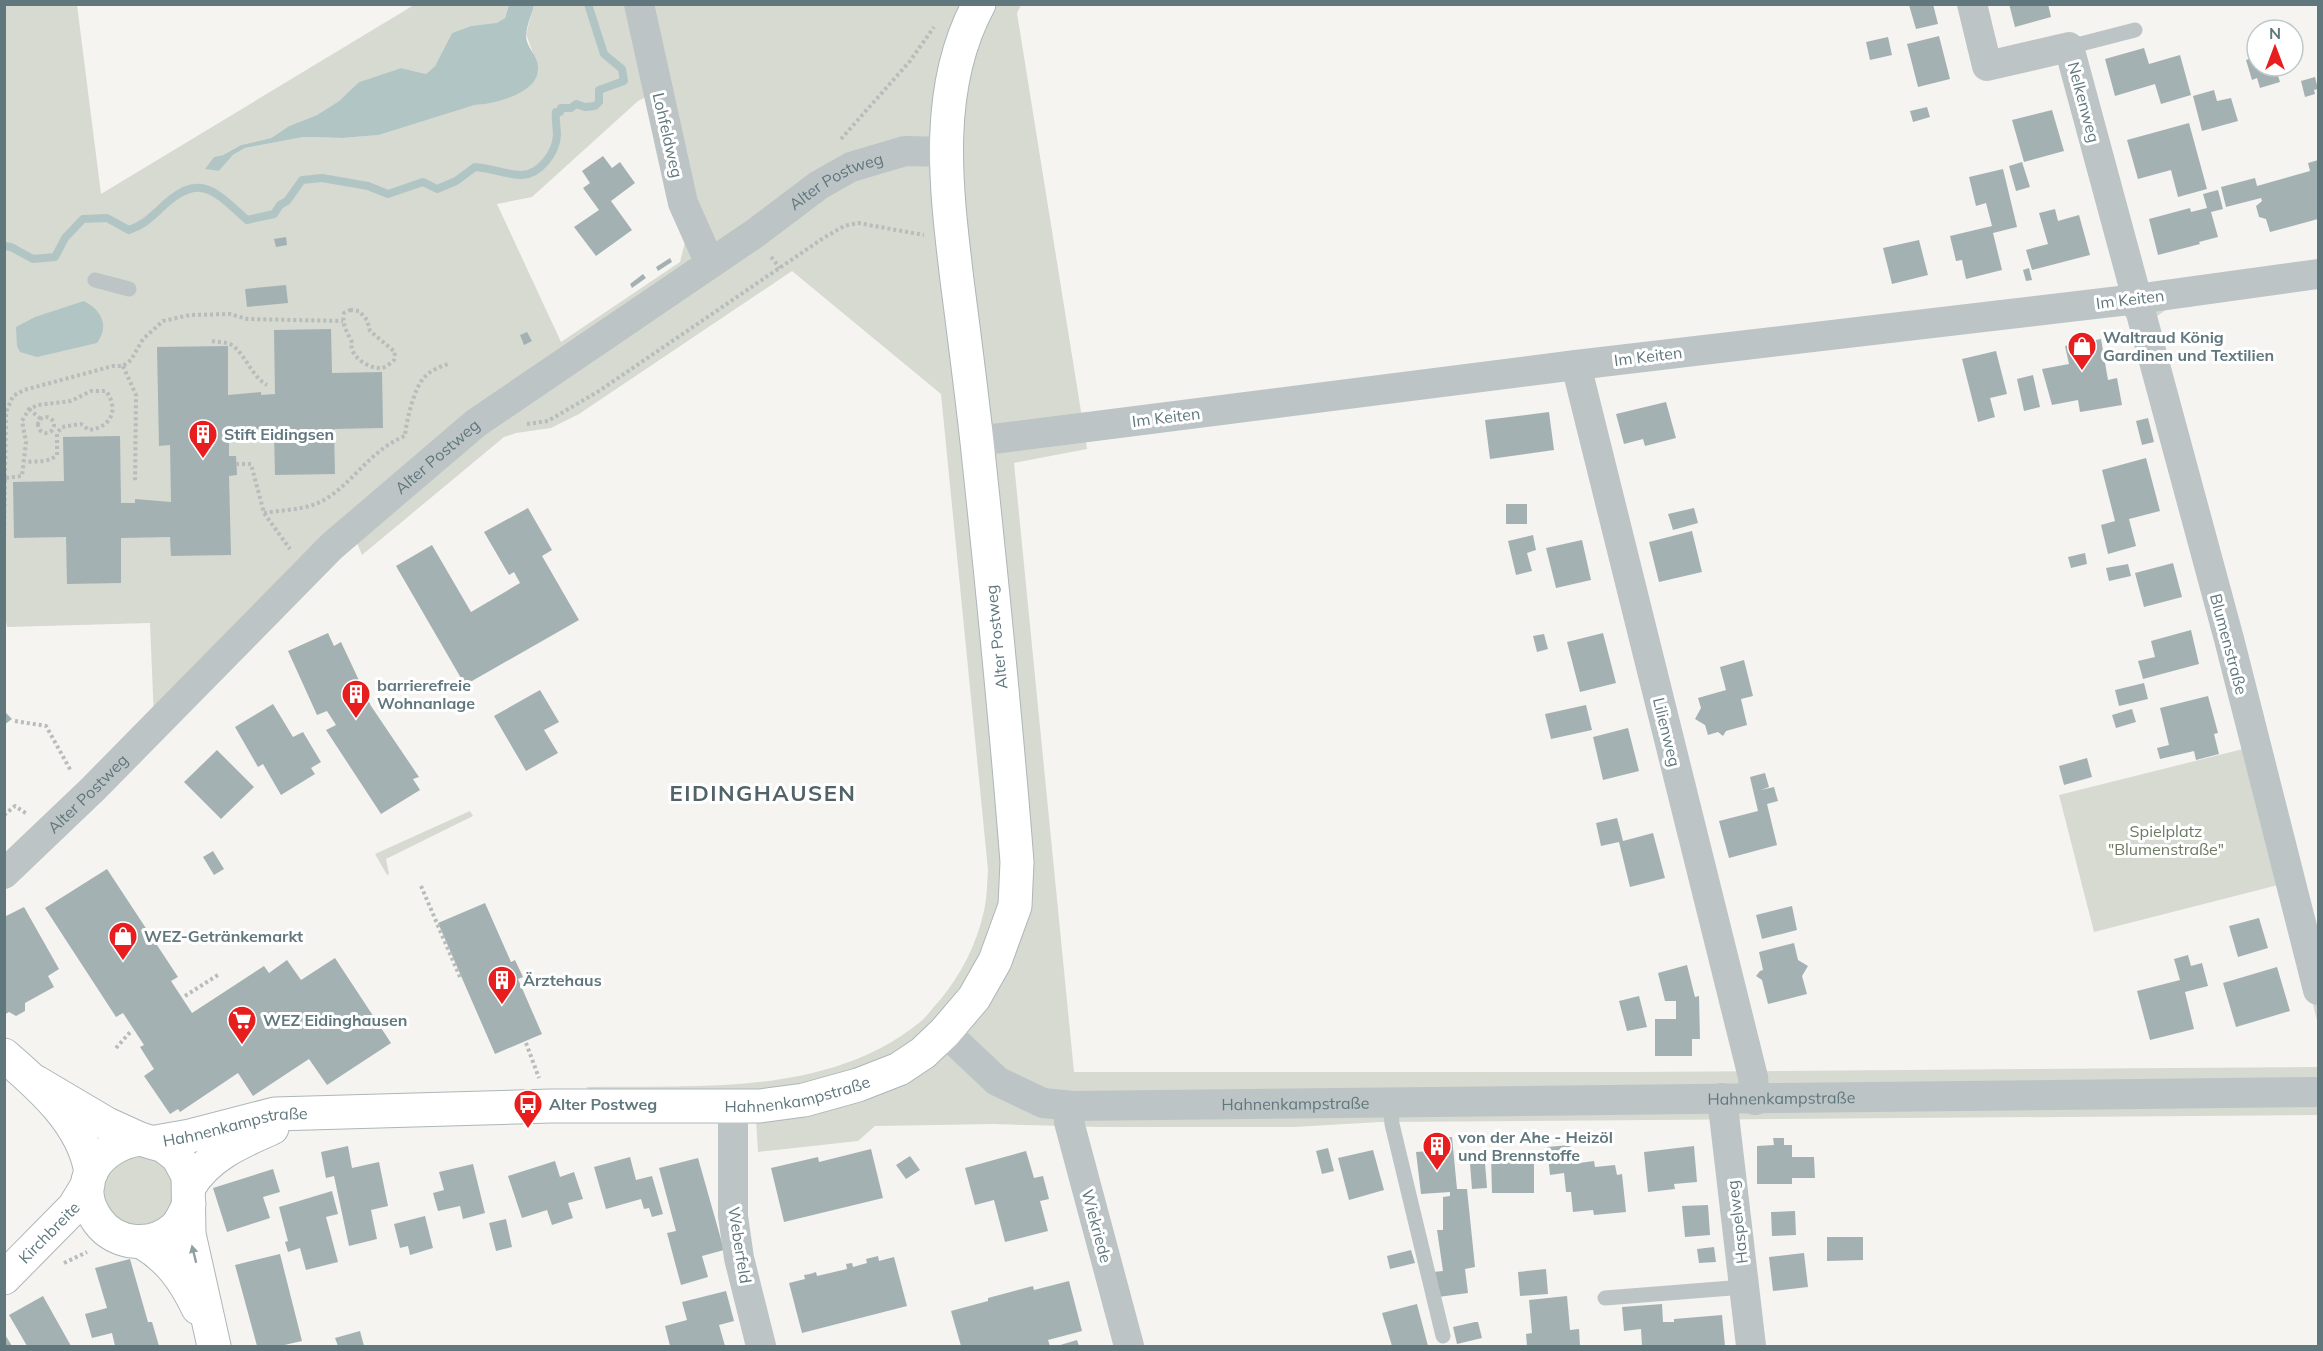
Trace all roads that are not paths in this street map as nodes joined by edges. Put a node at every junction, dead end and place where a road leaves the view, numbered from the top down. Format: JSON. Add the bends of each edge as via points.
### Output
{"nodes":[{"id":1,"x":639,"y":4,"type":"edge"},
{"id":2,"x":979,"y":4,"type":"edge"},
{"id":3,"x":1972,"y":4,"type":"edge"},
{"id":4,"x":2135,"y":30,"type":"dead end"},
{"id":5,"x":2069,"y":47,"type":"junction"},
{"id":6,"x":945,"y":152,"type":"junction"},
{"id":7,"x":711,"y":262,"type":"junction"},
{"id":8,"x":2319,"y":274,"type":"edge"},
{"id":9,"x":95,"y":280,"type":"dead end"},
{"id":10,"x":129,"y":289,"type":"dead end"},
{"id":11,"x":2137,"y":299,"type":"junction"},
{"id":12,"x":1576,"y":365,"type":"junction"},
{"id":13,"x":977,"y":441,"type":"junction"},
{"id":14,"x":8,"y":863,"type":"edge"},
{"id":15,"x":2319,"y":990,"type":"edge"},
{"id":16,"x":945,"y":1032,"type":"junction"},
{"id":17,"x":4,"y":1055,"type":"edge"},
{"id":18,"x":36,"y":1082,"type":"junction"},
{"id":19,"x":2319,"y":1092,"type":"edge"},
{"id":20,"x":1722,"y":1098,"type":"junction"},
{"id":21,"x":1755,"y":1100,"type":"junction"},
{"id":22,"x":1390,"y":1103,"type":"junction"},
{"id":23,"x":733,"y":1106,"type":"junction"},
{"id":24,"x":1073,"y":1106,"type":"junction"},
{"id":25,"x":316,"y":1113,"type":"junction"},
{"id":26,"x":148,"y":1141,"type":"junction"},
{"id":27,"x":89,"y":1179,"type":"junction"},
{"id":28,"x":189,"y":1196,"type":"junction"},
{"id":29,"x":106,"y":1230,"type":"junction"},
{"id":30,"x":142,"y":1242,"type":"junction"},
{"id":31,"x":6,"y":1277,"type":"edge"},
{"id":32,"x":1744,"y":1287,"type":"junction"},
{"id":33,"x":1605,"y":1298,"type":"dead end"},
{"id":34,"x":1443,"y":1336,"type":"dead end"},
{"id":35,"x":212,"y":1339,"type":"edge"},
{"id":36,"x":761,"y":1347,"type":"edge"},
{"id":37,"x":1129,"y":1347,"type":"edge"},
{"id":38,"x":1751,"y":1347,"type":"edge"}],
"edges":[{"from":1,"to":7,"type":"street","name":"Lohfeldweg","via":[[683,203]]},
{"from":2,"to":6,"type":"street","name":"Alter Postweg","via":[[958,59]]},
{"from":3,"to":5,"type":"street","name":"Nelkenweg","via":[[1987,66]]},
{"from":4,"to":5,"type":"lane"},
{"from":5,"to":11,"type":"street","name":"Nelkenweg"},
{"from":6,"to":7,"type":"street","name":"Alter Postweg","via":[[905,152],[851,166]]},
{"from":6,"to":13,"type":"street","name":"Alter Postweg"},
{"from":7,"to":14,"type":"street","name":"Alter Postweg","via":[[476,423],[333,546],[101,781]]},
{"from":8,"to":11,"type":"street","name":"Im Keiten"},
{"from":9,"to":10,"type":"lane"},
{"from":11,"to":12,"type":"street","name":"Im Keiten"},
{"from":11,"to":15,"type":"street","name":"Blumenstraße"},
{"from":12,"to":13,"type":"street","name":"Im Keiten"},
{"from":12,"to":21,"type":"street","name":"Lilienweg","via":[[1753,1077]]},
{"from":13,"to":16,"type":"street","name":"Alter Postweg","via":[[1017,862],[1015,906],[995,961],[974,998]]},
{"from":16,"to":23,"type":"street","name":"Hahnenkampstraße","via":[[899,1069],[858,1085],[804,1100]]},
{"from":16,"to":24,"type":"street","name":"Hahnenkampstraße","via":[[997,1081],[1043,1103]]},
{"from":17,"to":18,"type":"street"},
{"from":18,"to":26,"type":"street","via":[[106,1124]]},
{"from":18,"to":27,"type":"street","via":[[78,1137],[89,1163]]},
{"from":19,"to":21,"type":"street","name":"Hahnenkampstraße"},
{"from":20,"to":21,"type":"street","name":"Hahnenkampstraße"},
{"from":20,"to":22,"type":"street","name":"Hahnenkampstraße"},
{"from":20,"to":32,"type":"street","name":"Haspelweg"},
{"from":22,"to":24,"type":"street","name":"Hahnenkampstraße"},
{"from":22,"to":34,"type":"lane"},
{"from":23,"to":25,"type":"street","name":"Hahnenkampstraße","via":[[551,1106]]},
{"from":23,"to":36,"type":"street","name":"Weberfeld","via":[[733,1216]]},
{"from":24,"to":37,"type":"street","name":"Wiekriede","via":[[1069,1122]]},
{"from":25,"to":26,"type":"street","name":"Hahnenkampstraße","via":[[275,1114],[190,1136]]},
{"from":25,"to":28,"type":"street","name":"Hahnenkampstraße","via":[[281,1124],[226,1151],[204,1166]]},
{"from":26,"to":27,"type":"street","via":[[128,1141],[111,1148],[96,1163]]},
{"from":26,"to":28,"type":"street","via":[[164,1146],[178,1157],[188,1176]]},
{"from":27,"to":29,"type":"street","via":[[88,1200]]},
{"from":27,"to":31,"type":"street","name":"Kirchbreite","via":[[74,1207]]},
{"from":28,"to":30,"type":"street","via":[[177,1226],[154,1240]]},
{"from":35,"to":28,"type":"street","one_way":true,"via":[[189,1234]]},
{"from":29,"to":30,"type":"street"},
{"from":29,"to":31,"type":"street","name":"Kirchbreite","via":[[88,1233],[72,1249]]},
{"from":30,"to":35,"type":"street","via":[[162,1254],[184,1281]]},
{"from":32,"to":33,"type":"lane"},
{"from":32,"to":38,"type":"street","name":"Haspelweg"}]}
